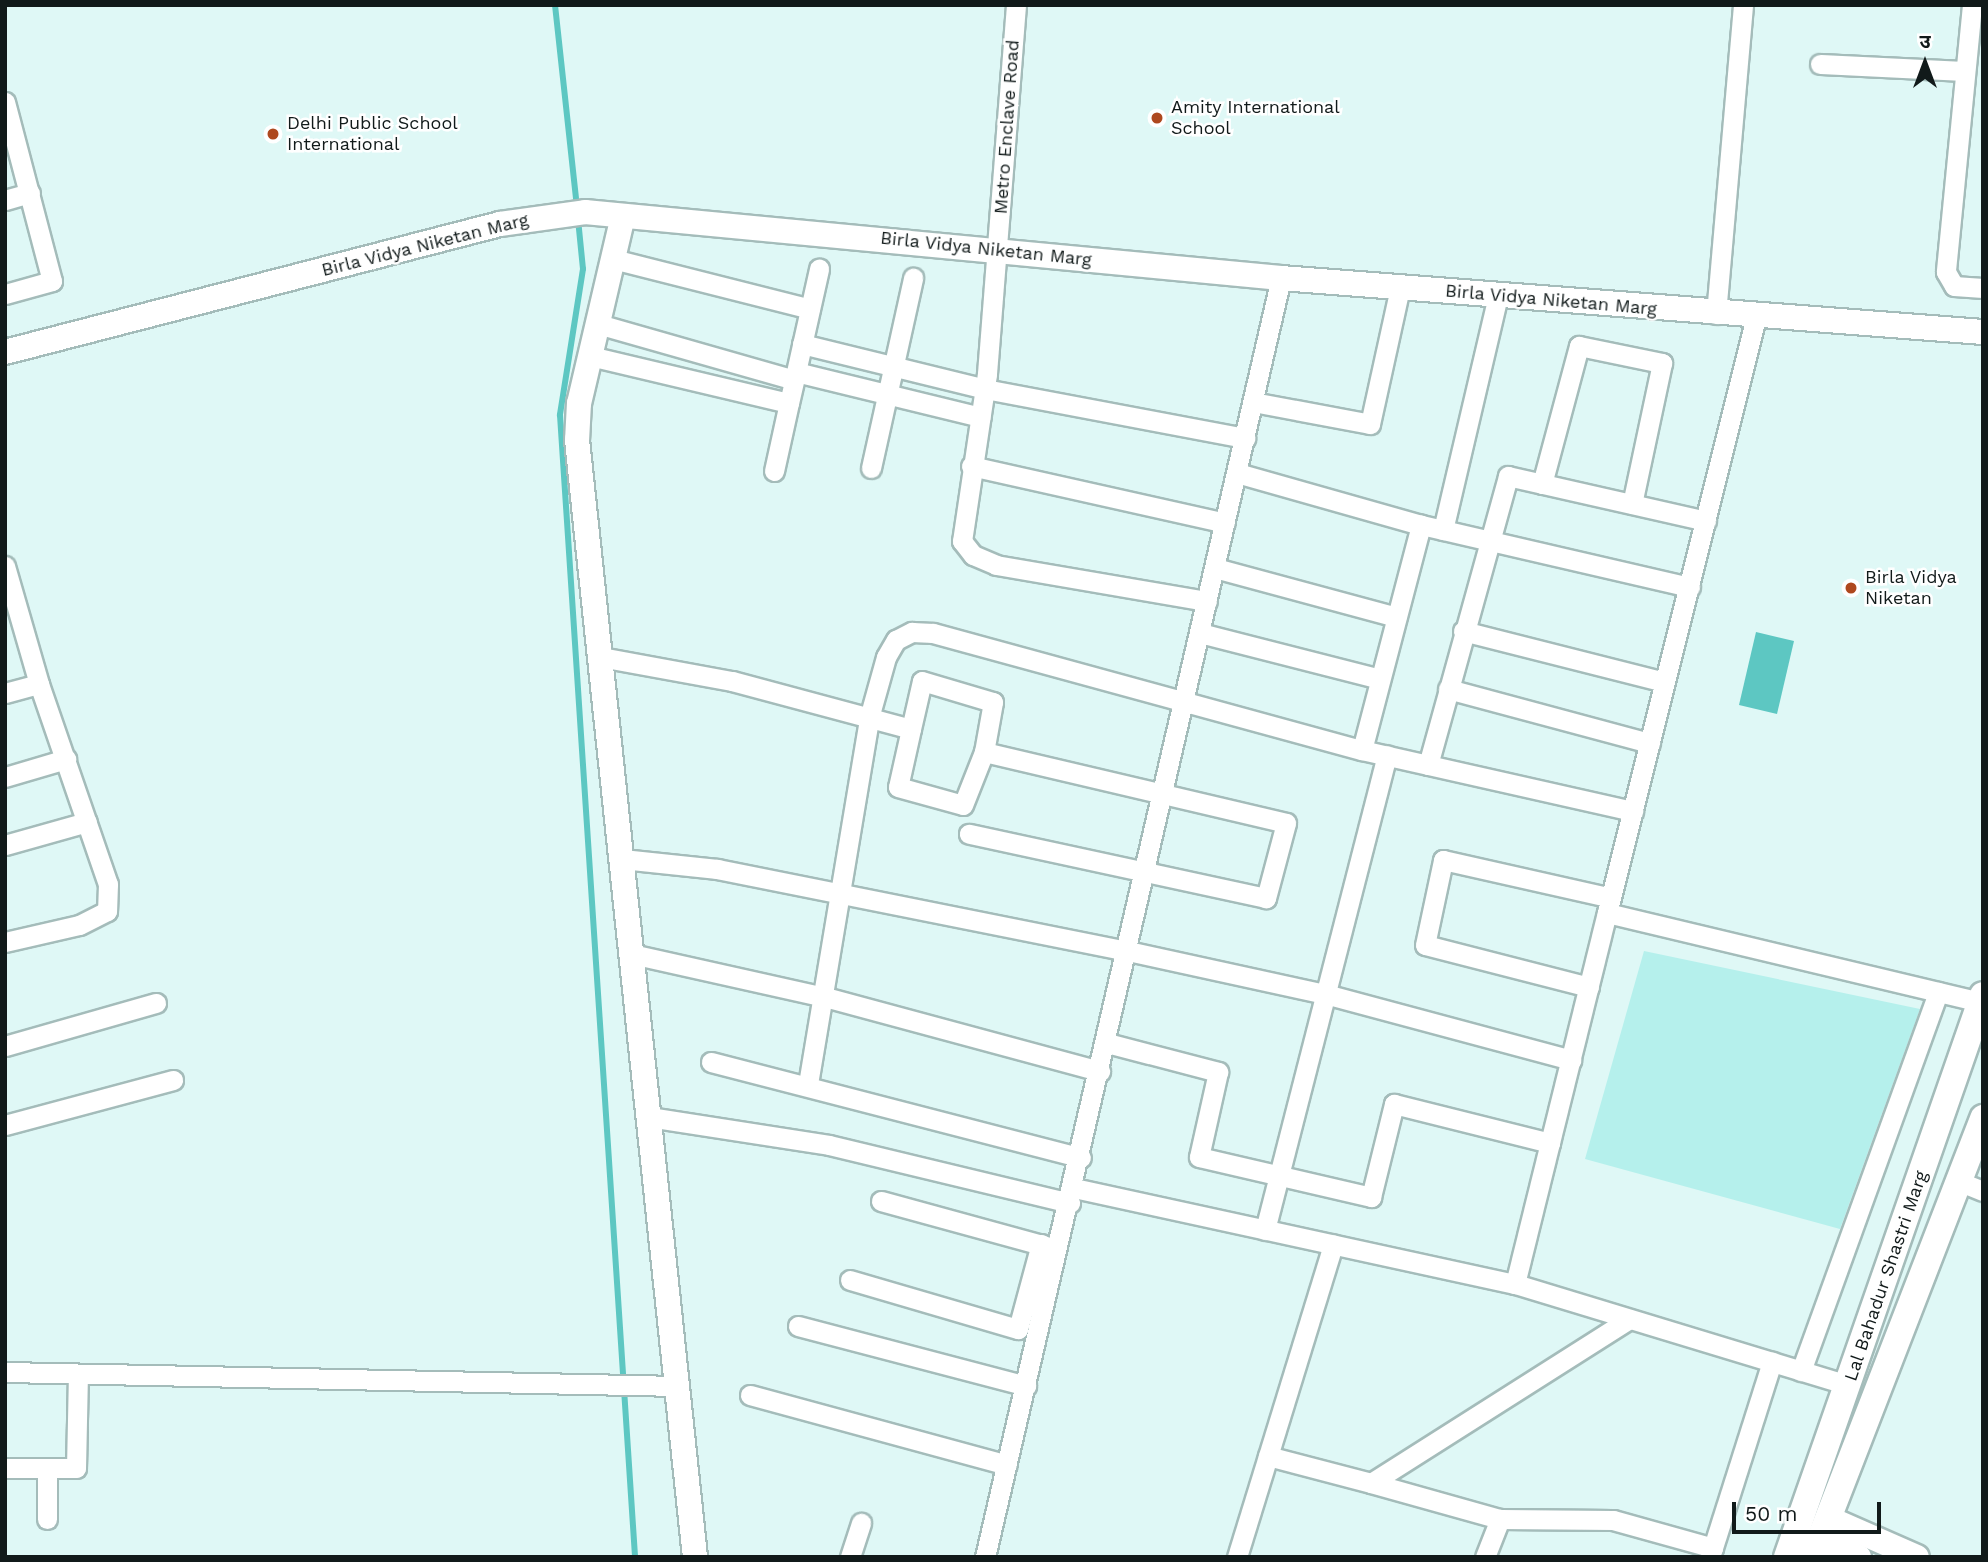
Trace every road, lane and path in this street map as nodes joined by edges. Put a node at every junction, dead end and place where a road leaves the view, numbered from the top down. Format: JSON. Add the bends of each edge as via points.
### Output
{"nodes":[{"id":1,"x":1016,"y":5,"type":"edge"},
{"id":2,"x":1743,"y":5,"type":"edge"},
{"id":3,"x":1972,"y":5,"type":"edge"},
{"id":4,"x":1976,"y":37,"type":"edge"},
{"id":5,"x":1820,"y":64,"type":"dead end"},
{"id":6,"x":1965,"y":71,"type":"junction"},
{"id":7,"x":5,"y":102,"type":"edge"},
{"id":8,"x":30,"y":193,"type":"junction"},
{"id":9,"x":5,"y":200,"type":"edge"},
{"id":10,"x":623,"y":216,"type":"junction"},
{"id":11,"x":999,"y":250,"type":"junction"},
{"id":12,"x":613,"y":259,"type":"junction"},
{"id":13,"x":819,"y":269,"type":"dead end"},
{"id":14,"x":913,"y":278,"type":"dead end"},
{"id":15,"x":1281,"y":278,"type":"junction"},
{"id":16,"x":1400,"y":287,"type":"junction"},
{"id":17,"x":1983,"y":288,"type":"edge"},
{"id":18,"x":5,"y":294,"type":"edge"},
{"id":19,"x":1498,"y":296,"type":"junction"},
{"id":20,"x":810,"y":309,"type":"junction"},
{"id":21,"x":1716,"y":314,"type":"junction"},
{"id":22,"x":1756,"y":317,"type":"junction"},
{"id":23,"x":597,"y":324,"type":"junction"},
{"id":24,"x":1983,"y":332,"type":"edge"},
{"id":25,"x":802,"y":344,"type":"junction"},
{"id":26,"x":5,"y":352,"type":"edge"},
{"id":27,"x":590,"y":356,"type":"junction"},
{"id":28,"x":894,"y":367,"type":"junction"},
{"id":29,"x":795,"y":376,"type":"junction"},
{"id":30,"x":985,"y":389,"type":"junction"},
{"id":31,"x":888,"y":394,"type":"junction"},
{"id":32,"x":1253,"y":402,"type":"junction"},
{"id":33,"x":789,"y":403,"type":"junction"},
{"id":34,"x":981,"y":416,"type":"junction"},
{"id":35,"x":1245,"y":438,"type":"junction"},
{"id":36,"x":971,"y":466,"type":"junction"},
{"id":37,"x":871,"y":468,"type":"dead end"},
{"id":38,"x":774,"y":471,"type":"dead end"},
{"id":39,"x":1237,"y":473,"type":"junction"},
{"id":40,"x":1542,"y":484,"type":"junction"},
{"id":41,"x":1632,"y":504,"type":"junction"},
{"id":42,"x":1706,"y":522,"type":"junction"},
{"id":43,"x":1225,"y":523,"type":"junction"},
{"id":44,"x":1421,"y":525,"type":"junction"},
{"id":45,"x":1443,"y":530,"type":"junction"},
{"id":46,"x":1487,"y":541,"type":"junction"},
{"id":47,"x":5,"y":566,"type":"edge"},
{"id":48,"x":1215,"y":568,"type":"junction"},
{"id":49,"x":1690,"y":587,"type":"junction"},
{"id":50,"x":1207,"y":601,"type":"junction"},
{"id":51,"x":11,"y":606,"type":"edge"},
{"id":52,"x":1396,"y":617,"type":"junction"},
{"id":53,"x":1463,"y":631,"type":"junction"},
{"id":54,"x":1200,"y":633,"type":"junction"},
{"id":55,"x":601,"y":657,"type":"junction"},
{"id":56,"x":1380,"y":679,"type":"junction"},
{"id":57,"x":1665,"y":682,"type":"junction"},
{"id":58,"x":39,"y":684,"type":"junction"},
{"id":59,"x":1448,"y":689,"type":"junction"},
{"id":60,"x":5,"y":693,"type":"edge"},
{"id":61,"x":1185,"y":700,"type":"junction"},
{"id":62,"x":869,"y":718,"type":"junction"},
{"id":63,"x":911,"y":729,"type":"junction"},
{"id":64,"x":1650,"y":743,"type":"junction"},
{"id":65,"x":1362,"y":750,"type":"junction"},
{"id":66,"x":984,"y":752,"type":"junction"},
{"id":67,"x":1388,"y":755,"type":"junction"},
{"id":68,"x":66,"y":759,"type":"junction"},
{"id":69,"x":1428,"y":765,"type":"junction"},
{"id":70,"x":5,"y":777,"type":"edge"},
{"id":71,"x":1163,"y":794,"type":"junction"},
{"id":72,"x":1633,"y":811,"type":"junction"},
{"id":73,"x":87,"y":822,"type":"junction"},
{"id":74,"x":969,"y":834,"type":"dead end"},
{"id":75,"x":5,"y":845,"type":"edge"},
{"id":76,"x":622,"y":859,"type":"junction"},
{"id":77,"x":1145,"y":873,"type":"junction"},
{"id":78,"x":841,"y":893,"type":"junction"},
{"id":79,"x":1609,"y":905,"type":"junction"},
{"id":80,"x":5,"y":942,"type":"edge"},
{"id":81,"x":1128,"y":951,"type":"junction"},
{"id":82,"x":632,"y":954,"type":"junction"},
{"id":83,"x":1589,"y":987,"type":"junction"},
{"id":84,"x":1938,"y":992,"type":"junction"},
{"id":85,"x":1329,"y":995,"type":"junction"},
{"id":86,"x":825,"y":997,"type":"junction"},
{"id":87,"x":1982,"y":999,"type":"edge"},
{"id":88,"x":156,"y":1003,"type":"dead end"},
{"id":89,"x":1107,"y":1043,"type":"junction"},
{"id":90,"x":5,"y":1046,"type":"edge"},
{"id":91,"x":1571,"y":1060,"type":"junction"},
{"id":92,"x":711,"y":1062,"type":"dead end"},
{"id":93,"x":1100,"y":1071,"type":"junction"},
{"id":94,"x":173,"y":1080,"type":"dead end"},
{"id":95,"x":808,"y":1084,"type":"junction"},
{"id":96,"x":649,"y":1117,"type":"junction"},
{"id":97,"x":1983,"y":1118,"type":"edge"},
{"id":98,"x":5,"y":1125,"type":"edge"},
{"id":99,"x":1550,"y":1143,"type":"junction"},
{"id":100,"x":1081,"y":1158,"type":"junction"},
{"id":101,"x":1280,"y":1175,"type":"junction"},
{"id":102,"x":1958,"y":1181,"type":"junction"},
{"id":103,"x":1983,"y":1191,"type":"edge"},
{"id":104,"x":1072,"y":1196,"type":"junction"},
{"id":105,"x":881,"y":1201,"type":"dead end"},
{"id":106,"x":1265,"y":1230,"type":"junction"},
{"id":107,"x":1333,"y":1244,"type":"junction"},
{"id":108,"x":1050,"y":1247,"type":"junction"},
{"id":109,"x":850,"y":1280,"type":"dead end"},
{"id":110,"x":1516,"y":1284,"type":"junction"},
{"id":111,"x":1629,"y":1319,"type":"junction"},
{"id":112,"x":798,"y":1326,"type":"dead end"},
{"id":113,"x":1772,"y":1362,"type":"junction"},
{"id":114,"x":1801,"y":1371,"type":"junction"},
{"id":115,"x":5,"y":1373,"type":"edge"},
{"id":116,"x":78,"y":1374,"type":"junction"},
{"id":117,"x":1848,"y":1385,"type":"junction"},
{"id":118,"x":677,"y":1386,"type":"junction"},
{"id":119,"x":1026,"y":1386,"type":"junction"},
{"id":120,"x":750,"y":1395,"type":"dead end"},
{"id":121,"x":1268,"y":1456,"type":"junction"},
{"id":122,"x":1007,"y":1465,"type":"junction"},
{"id":123,"x":5,"y":1468,"type":"edge"},
{"id":124,"x":47,"y":1468,"type":"junction"},
{"id":125,"x":1371,"y":1482,"type":"junction"},
{"id":126,"x":47,"y":1519,"type":"dead end"},
{"id":127,"x":1500,"y":1519,"type":"junction"},
{"id":128,"x":861,"y":1522,"type":"dead end"},
{"id":129,"x":1820,"y":1538,"type":"edge"},
{"id":130,"x":1711,"y":1552,"type":"edge"},
{"id":131,"x":695,"y":1557,"type":"edge"},
{"id":132,"x":850,"y":1557,"type":"edge"},
{"id":133,"x":985,"y":1557,"type":"edge"},
{"id":134,"x":1237,"y":1557,"type":"edge"},
{"id":135,"x":1485,"y":1557,"type":"edge"},
{"id":136,"x":1787,"y":1557,"type":"edge"},
{"id":137,"x":1859,"y":1557,"type":"edge"},
{"id":138,"x":1917,"y":1557,"type":"edge"}],
"edges":[{"from":1,"to":11,"type":"street","name":"Metro Enclave Road"},
{"from":2,"to":21,"type":"street"},
{"from":3,"to":4,"type":"street"},
{"from":4,"to":6,"type":"street"},
{"from":5,"to":6,"type":"street"},
{"from":6,"to":17,"type":"street","via":[[1946,272],[1954,286]]},
{"from":7,"to":8,"type":"street"},
{"from":8,"to":9,"type":"street"},
{"from":8,"to":18,"type":"street","via":[[52,281]]},
{"from":10,"to":11,"type":"street","name":"Birla Vidya Niketan Marg"},
{"from":10,"to":12,"type":"street"},
{"from":10,"to":26,"type":"street","name":"Birla Vidya Niketan Marg","via":[[545,214]]},
{"from":11,"to":15,"type":"street","name":"Birla Vidya Niketan Marg"},
{"from":11,"to":30,"type":"street","name":"Metro Enclave Road"},
{"from":12,"to":20,"type":"street"},
{"from":12,"to":23,"type":"street"},
{"from":13,"to":20,"type":"street"},
{"from":14,"to":28,"type":"street"},
{"from":15,"to":16,"type":"street","name":"Birla Vidya Niketan Marg"},
{"from":15,"to":32,"type":"street"},
{"from":16,"to":19,"type":"street","name":"Birla Vidya Niketan Marg"},
{"from":16,"to":32,"type":"street","via":[[1370,424]]},
{"from":19,"to":21,"type":"street","name":"Birla Vidya Niketan Marg"},
{"from":19,"to":45,"type":"street"},
{"from":20,"to":25,"type":"street"},
{"from":21,"to":22,"type":"street","name":"Birla Vidya Niketan Marg"},
{"from":22,"to":24,"type":"street","name":"Birla Vidya Niketan Marg"},
{"from":22,"to":42,"type":"street"},
{"from":23,"to":27,"type":"street"},
{"from":23,"to":29,"type":"street"},
{"from":25,"to":28,"type":"street"},
{"from":25,"to":29,"type":"street"},
{"from":27,"to":33,"type":"street"},
{"from":27,"to":55,"type":"street","via":[[579,403],[577,440]]},
{"from":28,"to":30,"type":"street"},
{"from":28,"to":31,"type":"street"},
{"from":29,"to":31,"type":"street"},
{"from":29,"to":33,"type":"street"},
{"from":30,"to":34,"type":"street","name":"Metro Enclave Road"},
{"from":30,"to":35,"type":"street"},
{"from":31,"to":34,"type":"street"},
{"from":31,"to":37,"type":"street"},
{"from":32,"to":35,"type":"street"},
{"from":33,"to":38,"type":"street"},
{"from":34,"to":36,"type":"street","name":"Metro Enclave Road"},
{"from":35,"to":39,"type":"street"},
{"from":36,"to":43,"type":"street"},
{"from":36,"to":50,"type":"street","name":"Metro Enclave Road","via":[[962,541],[973,555],[996,565]]},
{"from":39,"to":43,"type":"street"},
{"from":39,"to":44,"type":"street"},
{"from":40,"to":41,"type":"street"},
{"from":40,"to":41,"type":"street","via":[[1580,346],[1662,363]]},
{"from":40,"to":46,"type":"street","via":[[1508,476]]},
{"from":41,"to":42,"type":"street"},
{"from":42,"to":49,"type":"street"},
{"from":43,"to":48,"type":"street"},
{"from":44,"to":45,"type":"street"},
{"from":44,"to":52,"type":"street"},
{"from":45,"to":46,"type":"street"},
{"from":46,"to":49,"type":"street"},
{"from":46,"to":53,"type":"street"},
{"from":47,"to":51,"type":"street"},
{"from":48,"to":50,"type":"street"},
{"from":48,"to":52,"type":"street"},
{"from":49,"to":57,"type":"street"},
{"from":50,"to":54,"type":"street"},
{"from":51,"to":58,"type":"street"},
{"from":52,"to":56,"type":"street"},
{"from":53,"to":57,"type":"street"},
{"from":53,"to":59,"type":"street"},
{"from":54,"to":56,"type":"street"},
{"from":54,"to":61,"type":"street"},
{"from":55,"to":62,"type":"street","via":[[733,681]]},
{"from":55,"to":76,"type":"street"},
{"from":56,"to":65,"type":"street"},
{"from":57,"to":64,"type":"street"},
{"from":58,"to":60,"type":"street"},
{"from":58,"to":68,"type":"street"},
{"from":59,"to":64,"type":"street"},
{"from":59,"to":69,"type":"street"},
{"from":61,"to":62,"type":"street","via":[[933,633],[912,632],[896,640],[886,657]]},
{"from":61,"to":65,"type":"street"},
{"from":61,"to":71,"type":"street"},
{"from":62,"to":63,"type":"street"},
{"from":62,"to":78,"type":"street"},
{"from":63,"to":66,"type":"street","via":[[922,681],[993,702]]},
{"from":63,"to":66,"type":"street","via":[[898,787],[963,805]]},
{"from":64,"to":72,"type":"street"},
{"from":65,"to":67,"type":"street"},
{"from":66,"to":71,"type":"street"},
{"from":67,"to":69,"type":"street"},
{"from":67,"to":85,"type":"street"},
{"from":68,"to":70,"type":"street"},
{"from":68,"to":73,"type":"street"},
{"from":69,"to":72,"type":"street"},
{"from":71,"to":77,"type":"street"},
{"from":71,"to":77,"type":"street","via":[[1286,823],[1266,898]]},
{"from":72,"to":79,"type":"street"},
{"from":73,"to":75,"type":"street"},
{"from":73,"to":80,"type":"street","via":[[108,884],[107,911],[79,925]]},
{"from":74,"to":77,"type":"street"},
{"from":76,"to":78,"type":"street","via":[[717,869]]},
{"from":76,"to":82,"type":"street"},
{"from":77,"to":81,"type":"street"},
{"from":78,"to":81,"type":"street"},
{"from":78,"to":86,"type":"street"},
{"from":79,"to":83,"type":"street"},
{"from":79,"to":83,"type":"street","via":[[1443,860],[1425,945]]},
{"from":79,"to":84,"type":"street"},
{"from":81,"to":85,"type":"street"},
{"from":81,"to":89,"type":"street"},
{"from":82,"to":86,"type":"street"},
{"from":82,"to":96,"type":"street"},
{"from":83,"to":91,"type":"street"},
{"from":84,"to":87,"type":"street"},
{"from":84,"to":114,"type":"street"},
{"from":85,"to":91,"type":"street"},
{"from":85,"to":101,"type":"street"},
{"from":86,"to":93,"type":"street"},
{"from":86,"to":95,"type":"street"},
{"from":87,"to":117,"type":"main road","name":"Lal Bahadur Shastri Marg"},
{"from":88,"to":90,"type":"street"},
{"from":89,"to":93,"type":"street"},
{"from":89,"to":101,"type":"street","via":[[1218,1072],[1199,1157]]},
{"from":91,"to":99,"type":"street"},
{"from":92,"to":95,"type":"street"},
{"from":93,"to":100,"type":"street"},
{"from":94,"to":98,"type":"street"},
{"from":95,"to":100,"type":"street"},
{"from":96,"to":104,"type":"street","via":[[829,1145]]},
{"from":96,"to":118,"type":"street"},
{"from":97,"to":102,"type":"main road","name":"Lal Bahadur Shastri Marg"},
{"from":99,"to":101,"type":"street","via":[[1394,1104],[1371,1197]]},
{"from":99,"to":110,"type":"street"},
{"from":100,"to":104,"type":"street"},
{"from":101,"to":106,"type":"street"},
{"from":102,"to":103,"type":"street"},
{"from":102,"to":129,"type":"main road","name":"Lal Bahadur Shastri Marg"},
{"from":104,"to":106,"type":"street"},
{"from":104,"to":108,"type":"street"},
{"from":105,"to":108,"type":"street"},
{"from":106,"to":107,"type":"street"},
{"from":107,"to":110,"type":"street"},
{"from":107,"to":121,"type":"street"},
{"from":108,"to":109,"type":"street","via":[[1018,1329]]},
{"from":108,"to":119,"type":"street"},
{"from":110,"to":111,"type":"street"},
{"from":111,"to":113,"type":"street"},
{"from":111,"to":125,"type":"street"},
{"from":112,"to":119,"type":"street"},
{"from":113,"to":114,"type":"street"},
{"from":113,"to":130,"type":"street"},
{"from":114,"to":117,"type":"street"},
{"from":115,"to":116,"type":"street"},
{"from":116,"to":118,"type":"street"},
{"from":116,"to":124,"type":"street","via":[[76,1468]]},
{"from":117,"to":136,"type":"main road","name":"Lal Bahadur Shastri Marg"},
{"from":118,"to":131,"type":"street"},
{"from":119,"to":122,"type":"street"},
{"from":120,"to":122,"type":"street"},
{"from":121,"to":125,"type":"street"},
{"from":121,"to":134,"type":"street"},
{"from":122,"to":133,"type":"street"},
{"from":123,"to":124,"type":"street"},
{"from":124,"to":126,"type":"street"},
{"from":125,"to":127,"type":"street"},
{"from":127,"to":130,"type":"street","via":[[1613,1520]]},
{"from":127,"to":135,"type":"street"},
{"from":128,"to":132,"type":"street"},
{"from":129,"to":137,"type":"street"},
{"from":129,"to":138,"type":"street"}]}
